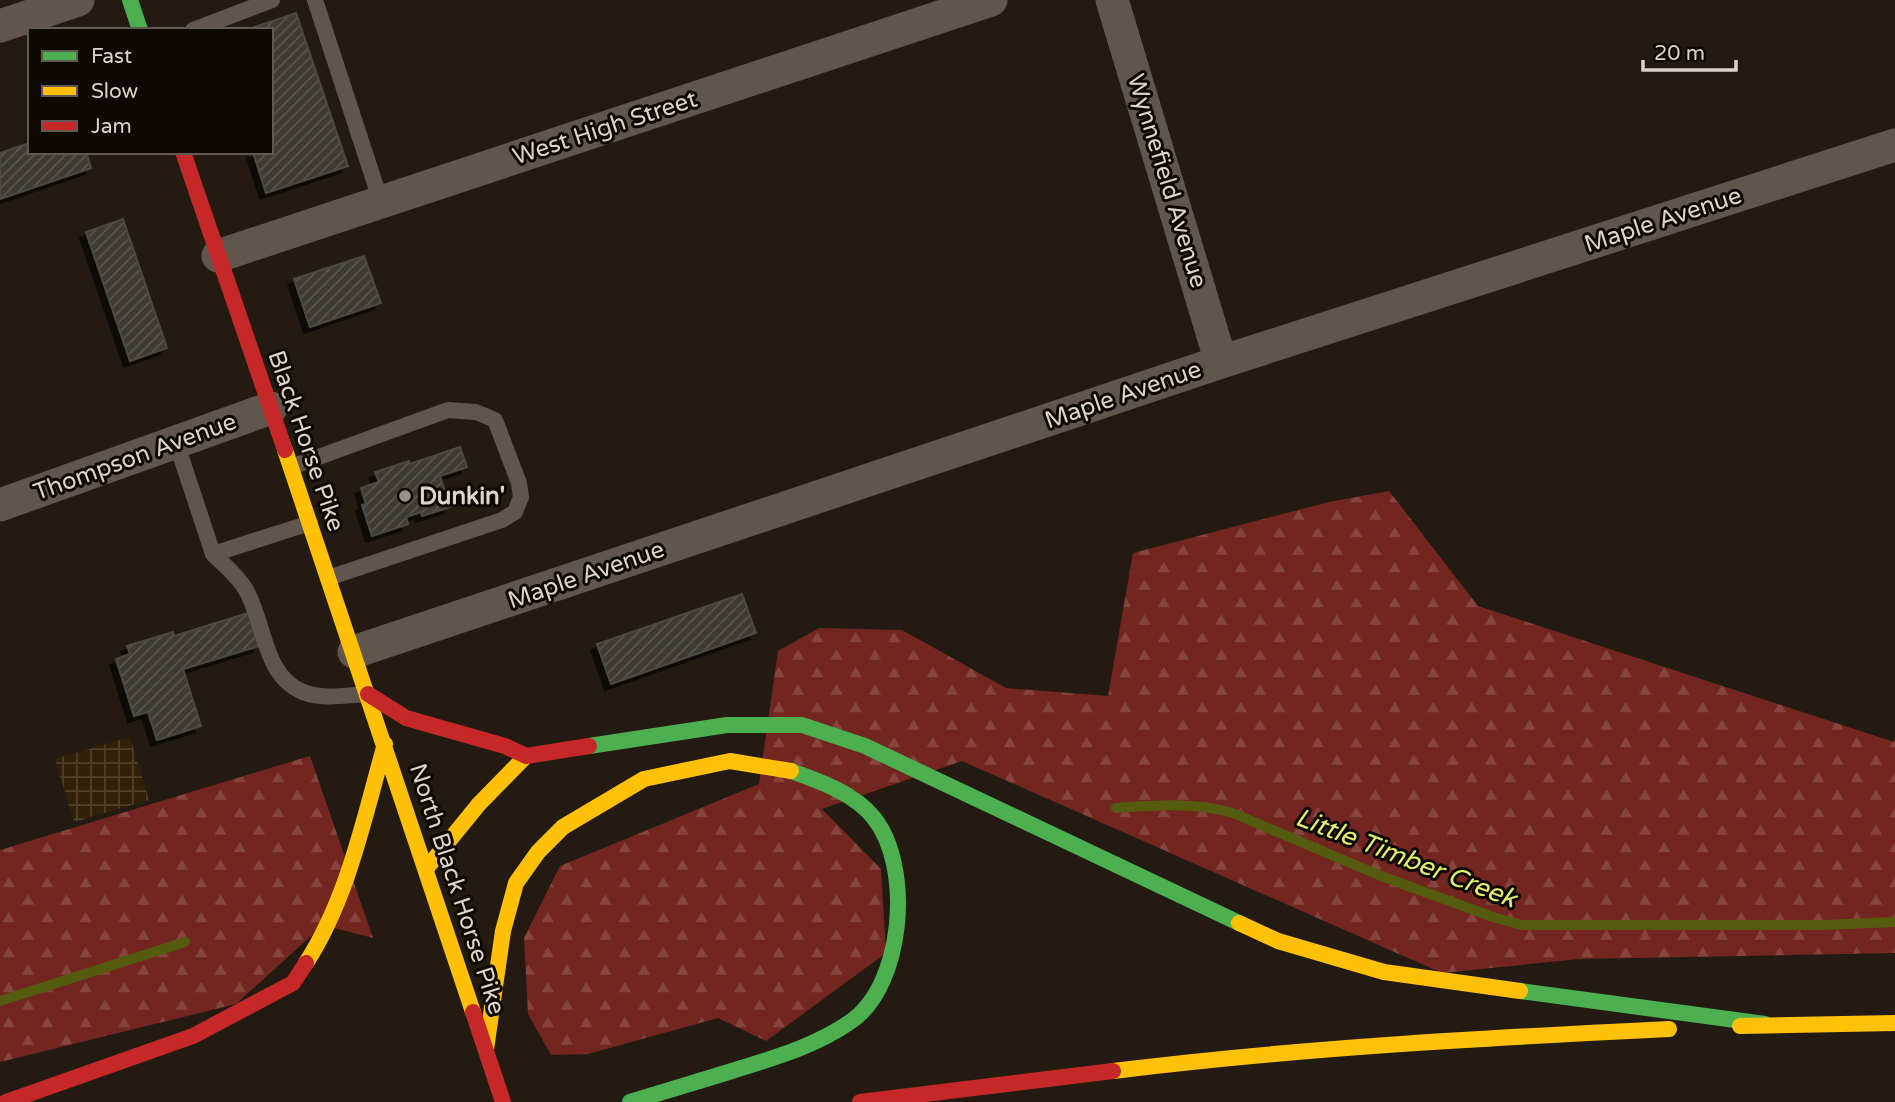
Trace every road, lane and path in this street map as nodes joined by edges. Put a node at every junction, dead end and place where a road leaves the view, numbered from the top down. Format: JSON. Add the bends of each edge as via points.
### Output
{"nodes":[{"id":1,"x":78,"y":0,"type":"edge"},
{"id":2,"x":130,"y":0,"type":"edge"},
{"id":3,"x":272,"y":0,"type":"edge"},
{"id":4,"x":315,"y":0,"type":"edge"},
{"id":5,"x":991,"y":0,"type":"edge"},
{"id":6,"x":1112,"y":0,"type":"edge"},
{"id":7,"x":0,"y":26,"type":"edge"},
{"id":8,"x":139,"y":28,"type":"edge"},
{"id":9,"x":198,"y":28,"type":"edge"},
{"id":10,"x":1895,"y":145,"type":"edge"},
{"id":11,"x":184,"y":154,"type":"edge"},
{"id":12,"x":381,"y":202,"type":"junction"},
{"id":13,"x":218,"y":256,"type":"junction"},
{"id":14,"x":1221,"y":362,"type":"junction"},
{"id":15,"x":271,"y":408,"type":"junction"},
{"id":16,"x":176,"y":442,"type":"junction"},
{"id":17,"x":291,"y":467,"type":"junction"},
{"id":18,"x":0,"y":505,"type":"edge"},
{"id":19,"x":310,"y":523,"type":"junction"},
{"id":20,"x":212,"y":554,"type":"junction"},
{"id":21,"x":328,"y":578,"type":"junction"},
{"id":22,"x":354,"y":652,"type":"junction"},
{"id":23,"x":368,"y":694,"type":"junction"},
{"id":24,"x":384,"y":744,"type":"junction"},
{"id":25,"x":526,"y":756,"type":"junction"},
{"id":26,"x":426,"y":869,"type":"junction"},
{"id":27,"x":1895,"y":1023,"type":"edge"},
{"id":28,"x":1765,"y":1024,"type":"junction"},
{"id":29,"x":486,"y":1049,"type":"junction"},
{"id":30,"x":6,"y":1102,"type":"edge"},
{"id":31,"x":503,"y":1102,"type":"edge"},
{"id":32,"x":630,"y":1102,"type":"edge"},
{"id":33,"x":860,"y":1102,"type":"edge"}],
"edges":[{"from":1,"to":7,"type":"street"},
{"from":2,"to":8,"type":"main road"},
{"from":3,"to":9,"type":"lane"},
{"from":4,"to":12,"type":"lane"},
{"from":5,"to":12,"type":"street","name":"West High Street"},
{"from":6,"to":14,"type":"street","name":"Wynnefield Avenue"},
{"from":10,"to":14,"type":"street","name":"Maple Avenue"},
{"from":11,"to":13,"type":"main road","name":"Black Horse Pike"},
{"from":12,"to":13,"type":"street","name":"West High Street"},
{"from":13,"to":15,"type":"main road","name":"Black Horse Pike"},
{"from":14,"to":22,"type":"street","name":"Maple Avenue"},
{"from":15,"to":16,"type":"street","name":"Thompson Avenue"},
{"from":15,"to":17,"type":"main road","name":"Black Horse Pike"},
{"from":16,"to":18,"type":"street","name":"Thompson Avenue"},
{"from":16,"to":20,"type":"lane"},
{"from":17,"to":19,"type":"main road","name":"Black Horse Pike"},
{"from":17,"to":21,"type":"lane","via":[[461,409],[495,420],[519,483],[521,497],[515,512],[502,520]]},
{"from":19,"to":20,"type":"lane"},
{"from":19,"to":21,"type":"main road","name":"Black Horse Pike"},
{"from":20,"to":23,"type":"lane","via":[[245,588],[272,660],[289,684],[323,696]]},
{"from":21,"to":22,"type":"main road","name":"Black Horse Pike"},
{"from":22,"to":23,"type":"main road","name":"Black Horse Pike"},
{"from":23,"to":24,"type":"main road","name":"Black Horse Pike"},
{"from":23,"to":25,"type":"main road","via":[[406,718]]},
{"from":24,"to":26,"type":"main road","name":"North Black Horse Pike"},
{"from":24,"to":30,"type":"main road","via":[[346,878],[320,941],[293,983],[193,1036]]},
{"from":25,"to":26,"type":"main road","via":[[478,804]]},
{"from":25,"to":28,"type":"main road","via":[[727,725],[802,725],[865,746],[1278,941],[1384,972]]},
{"from":26,"to":29,"type":"main road","name":"North Black Horse Pike"},
{"from":27,"to":28,"type":"main road"},
{"from":28,"to":33,"type":"main road","via":[[1236,1056]]},
{"from":29,"to":31,"type":"main road"},
{"from":29,"to":32,"type":"main road","via":[[503,931],[516,883],[563,827],[644,779],[730,761],[820,780],[857,802],[874,818],[890,847],[897,874],[895,948],[888,971],[869,1002],[852,1021],[800,1050]]}]}
